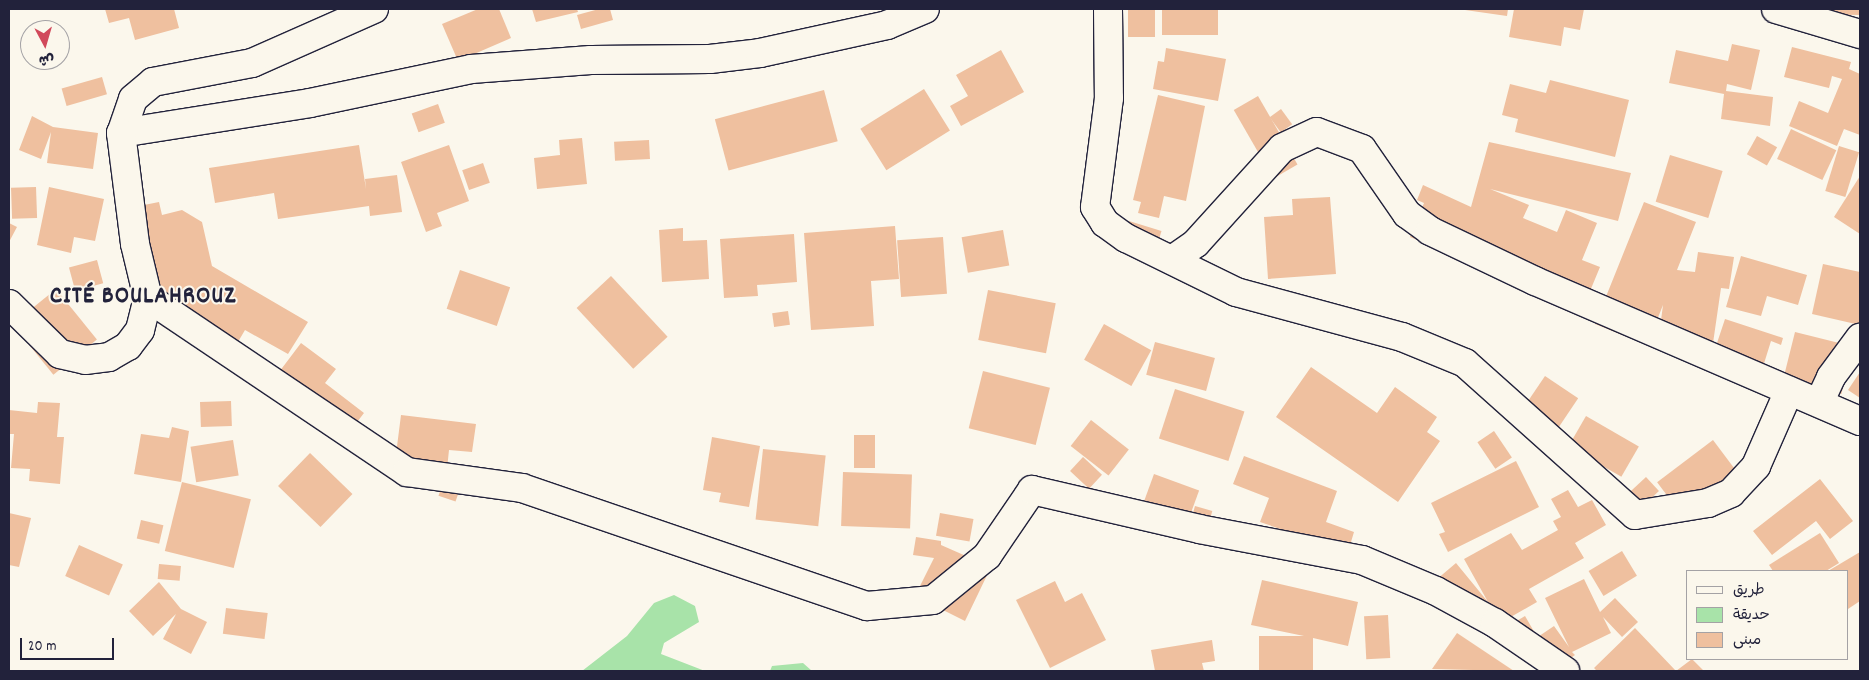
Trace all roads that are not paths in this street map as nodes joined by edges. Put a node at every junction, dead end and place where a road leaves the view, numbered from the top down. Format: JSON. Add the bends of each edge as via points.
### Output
{"nodes":[{"id":1,"x":374,"y":9,"type":"edge"},
{"id":2,"x":925,"y":9,"type":"edge"},
{"id":3,"x":1108,"y":9,"type":"edge"},
{"id":4,"x":1776,"y":9,"type":"edge"},
{"id":5,"x":1860,"y":34,"type":"edge"},
{"id":6,"x":121,"y":133,"type":"junction"},
{"id":7,"x":1172,"y":260,"type":"junction"},
{"id":8,"x":148,"y":298,"type":"junction"},
{"id":9,"x":9,"y":304,"type":"edge"},
{"id":10,"x":1860,"y":338,"type":"edge"},
{"id":11,"x":1789,"y":391,"type":"junction"},
{"id":12,"x":1820,"y":401,"type":"junction"},
{"id":13,"x":1860,"y":421,"type":"edge"},
{"id":14,"x":1565,"y":671,"type":"edge"}],
"edges":[{"from":1,"to":6,"type":"street","via":[[252,63],[153,82],[133,99]]},
{"from":2,"to":6,"type":"street","via":[[887,26],[760,54],[710,59],[591,60],[471,69],[310,103]]},
{"from":3,"to":7,"type":"street","via":[[1109,98],[1095,206],[1105,223]]},
{"from":4,"to":5,"type":"street"},
{"from":6,"to":8,"type":"street","via":[[135,244]]},
{"from":7,"to":11,"type":"street","via":[[1196,243],[1282,148],[1318,132],[1362,149],[1407,214],[1430,231],[1535,281]]},
{"from":7,"to":11,"type":"street","via":[[1236,292],[1402,337],[1465,363],[1635,515],[1708,503],[1731,493],[1756,466]]},
{"from":8,"to":9,"type":"street","via":[[140,330],[128,346],[109,357],[85,360],[60,354]]},
{"from":8,"to":14,"type":"street","via":[[407,472],[522,488],[867,606],[933,600],[987,556],[1032,490],[1198,529],[1362,560],[1470,609]]},
{"from":10,"to":12,"type":"street","via":[[1831,377]]},
{"from":11,"to":12,"type":"street"},
{"from":12,"to":13,"type":"street"}]}
